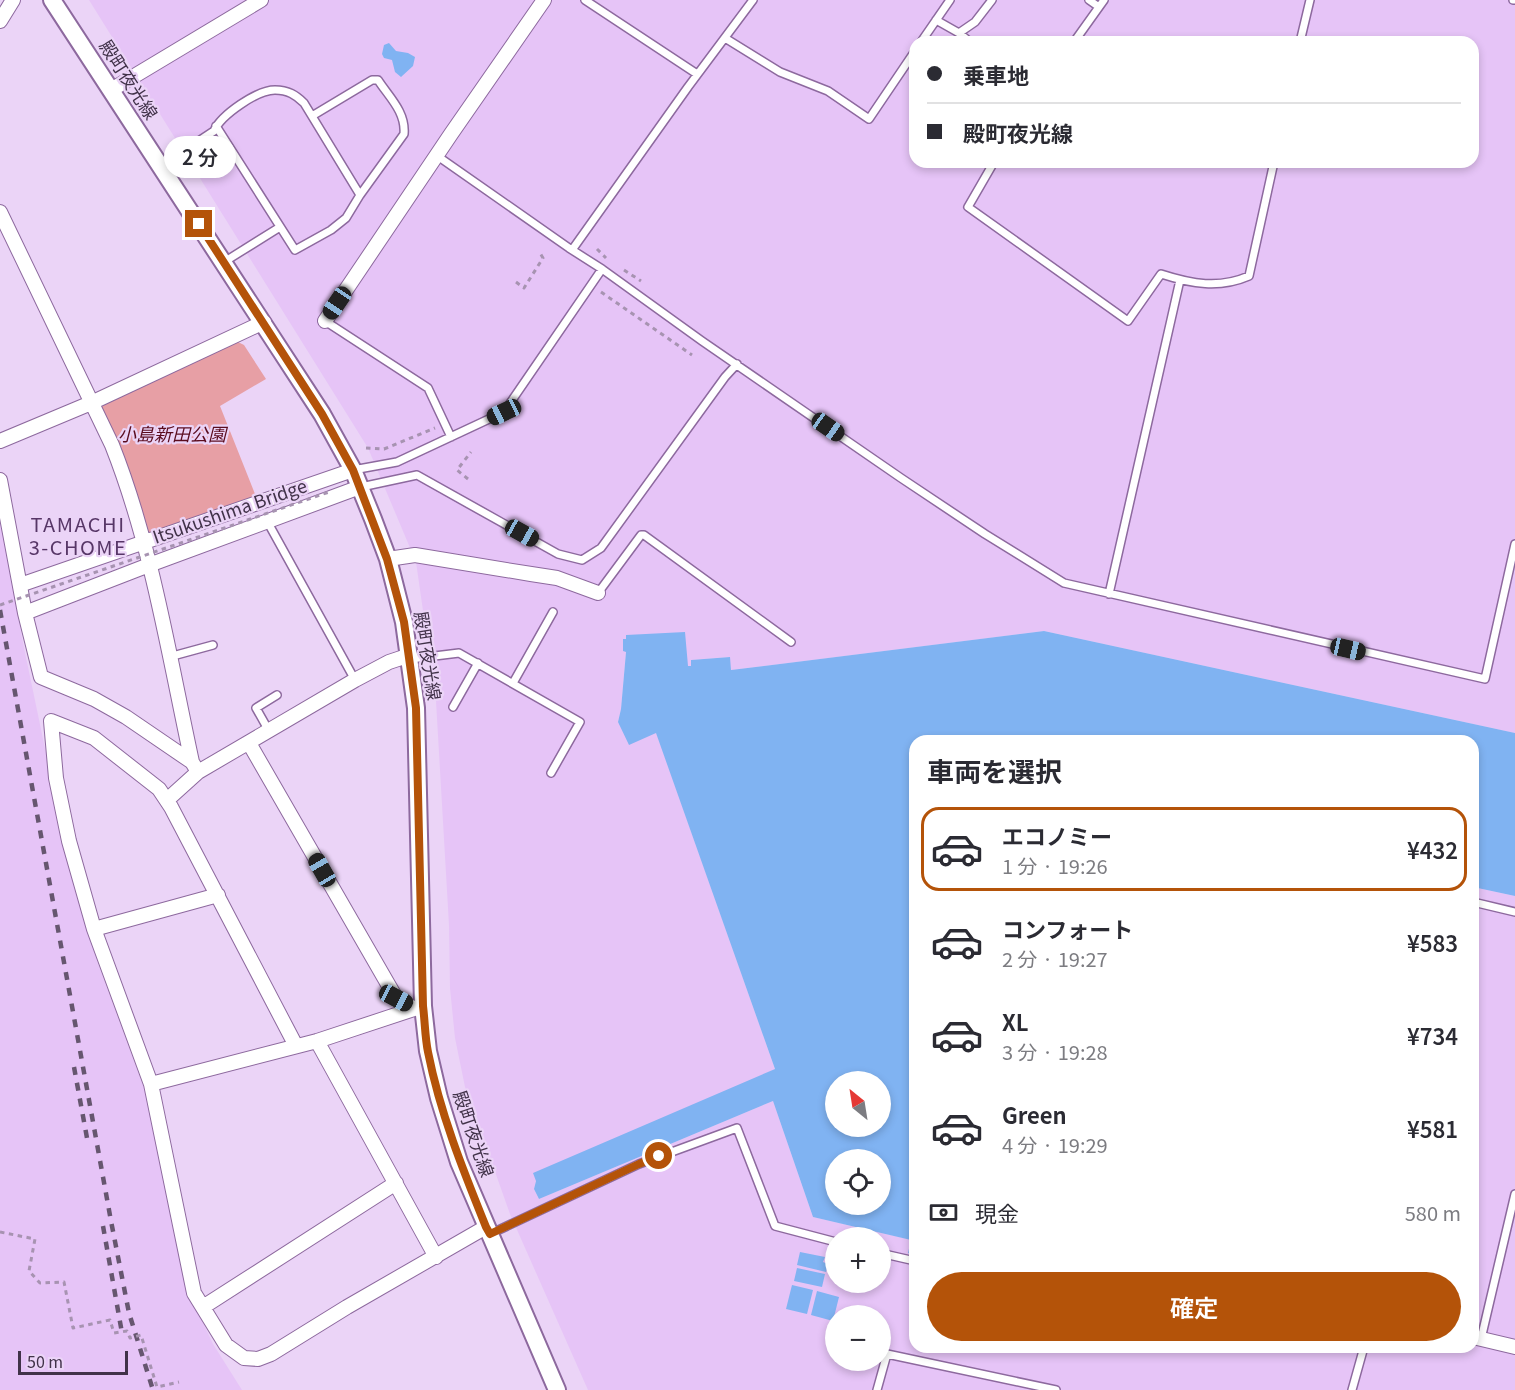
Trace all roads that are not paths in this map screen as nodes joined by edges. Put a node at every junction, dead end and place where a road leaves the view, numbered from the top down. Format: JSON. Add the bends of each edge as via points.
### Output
{"nodes":[{"id":1,"x":13,"y":0,"type":"edge"},
{"id":2,"x":52,"y":0,"type":"edge"},
{"id":3,"x":261,"y":0,"type":"edge"},
{"id":4,"x":544,"y":0,"type":"edge"},
{"id":5,"x":585,"y":0,"type":"edge"},
{"id":6,"x":753,"y":0,"type":"edge"},
{"id":7,"x":950,"y":0,"type":"edge"},
{"id":8,"x":992,"y":0,"type":"edge"},
{"id":9,"x":1089,"y":0,"type":"edge"},
{"id":10,"x":1104,"y":0,"type":"edge"},
{"id":11,"x":1310,"y":0,"type":"edge"},
{"id":12,"x":1099,"y":7,"type":"junction"},
{"id":13,"x":936,"y":20,"type":"junction"},
{"id":14,"x":0,"y":21,"type":"edge"},
{"id":15,"x":959,"y":33,"type":"junction"},
{"id":16,"x":925,"y":36,"type":"edge"},
{"id":17,"x":963,"y":36,"type":"edge"},
{"id":18,"x":1078,"y":36,"type":"edge"},
{"id":19,"x":1301,"y":36,"type":"edge"},
{"id":20,"x":725,"y":38,"type":"junction"},
{"id":21,"x":909,"y":60,"type":"edge"},
{"id":22,"x":698,"y":74,"type":"junction"},
{"id":23,"x":111,"y":90,"type":"junction"},
{"id":24,"x":312,"y":116,"type":"junction"},
{"id":25,"x":216,"y":126,"type":"junction"},
{"id":26,"x":436,"y":155,"type":"junction"},
{"id":27,"x":161,"y":166,"type":"junction"},
{"id":28,"x":991,"y":168,"type":"edge"},
{"id":29,"x":1273,"y":168,"type":"edge"},
{"id":30,"x":360,"y":195,"type":"junction"},
{"id":31,"x":0,"y":212,"type":"edge"},
{"id":32,"x":280,"y":226,"type":"junction"},
{"id":33,"x":572,"y":250,"type":"junction"},
{"id":34,"x":224,"y":262,"type":"junction"},
{"id":35,"x":602,"y":269,"type":"junction"},
{"id":36,"x":1180,"y":280,"type":"junction"},
{"id":37,"x":325,"y":321,"type":"joint"},
{"id":38,"x":264,"y":322,"type":"junction"},
{"id":39,"x":737,"y":364,"type":"junction"},
{"id":40,"x":91,"y":403,"type":"junction"},
{"id":41,"x":451,"y":437,"type":"junction"},
{"id":42,"x":0,"y":441,"type":"edge"},
{"id":43,"x":353,"y":470,"type":"junction"},
{"id":44,"x":0,"y":480,"type":"edge"},
{"id":45,"x":360,"y":487,"type":"junction"},
{"id":46,"x":267,"y":521,"type":"junction"},
{"id":47,"x":143,"y":543,"type":"junction"},
{"id":48,"x":1515,"y":544,"type":"edge"},
{"id":49,"x":387,"y":559,"type":"junction"},
{"id":50,"x":149,"y":565,"type":"junction"},
{"id":51,"x":20,"y":585,"type":"junction"},
{"id":52,"x":598,"y":594,"type":"joint"},
{"id":53,"x":1109,"y":594,"type":"junction"},
{"id":54,"x":553,"y":612,"type":"dead end"},
{"id":55,"x":25,"y":613,"type":"junction"},
{"id":56,"x":791,"y":642,"type":"dead end"},
{"id":57,"x":213,"y":645,"type":"dead end"},
{"id":58,"x":170,"y":657,"type":"junction"},
{"id":59,"x":410,"y":657,"type":"junction"},
{"id":60,"x":478,"y":663,"type":"junction"},
{"id":61,"x":355,"y":680,"type":"junction"},
{"id":62,"x":513,"y":683,"type":"junction"},
{"id":63,"x":277,"y":695,"type":"dead end"},
{"id":64,"x":453,"y":707,"type":"dead end"},
{"id":65,"x":269,"y":731,"type":"junction"},
{"id":66,"x":249,"y":743,"type":"junction"},
{"id":67,"x":195,"y":767,"type":"junction"},
{"id":68,"x":551,"y":773,"type":"dead end"},
{"id":69,"x":167,"y":800,"type":"junction"},
{"id":70,"x":218,"y":895,"type":"junction"},
{"id":71,"x":1479,"y":903,"type":"edge"},
{"id":72,"x":1515,"y":912,"type":"edge"},
{"id":73,"x":94,"y":929,"type":"junction"},
{"id":74,"x":418,"y":1007,"type":"junction"},
{"id":75,"x":317,"y":1041,"type":"junction"},
{"id":76,"x":296,"y":1046,"type":"junction"},
{"id":77,"x":151,"y":1084,"type":"junction"},
{"id":78,"x":396,"y":1183,"type":"junction"},
{"id":79,"x":1515,"y":1194,"type":"edge"},
{"id":80,"x":488,"y":1231,"type":"junction"},
{"id":81,"x":825,"y":1239,"type":"edge"},
{"id":82,"x":891,"y":1256,"type":"edge"},
{"id":83,"x":436,"y":1257,"type":"junction"},
{"id":84,"x":909,"y":1260,"type":"edge"},
{"id":85,"x":203,"y":1307,"type":"junction"},
{"id":86,"x":1479,"y":1330,"type":"edge"},
{"id":87,"x":1479,"y":1338,"type":"edge"},
{"id":88,"x":1515,"y":1347,"type":"edge"},
{"id":89,"x":1362,"y":1353,"type":"edge"},
{"id":90,"x":557,"y":1390,"type":"edge"},
{"id":91,"x":877,"y":1390,"type":"edge"},
{"id":92,"x":1056,"y":1390,"type":"edge"},
{"id":93,"x":1352,"y":1390,"type":"edge"}],
"edges":[{"from":1,"to":14,"type":"street"},
{"from":2,"to":23,"type":"street","name":"殿町夜光線"},
{"from":3,"to":23,"type":"street"},
{"from":4,"to":26,"type":"street"},
{"from":5,"to":22,"type":"lane"},
{"from":6,"to":20,"type":"lane"},
{"from":7,"to":13,"type":"lane"},
{"from":8,"to":15,"type":"lane","via":[[975,22]]},
{"from":9,"to":12,"type":"lane"},
{"from":10,"to":12,"type":"lane"},
{"from":11,"to":19,"type":"lane"},
{"from":12,"to":18,"type":"lane"},
{"from":13,"to":15,"type":"lane"},
{"from":13,"to":16,"type":"lane"},
{"from":15,"to":17,"type":"lane"},
{"from":20,"to":21,"type":"lane","via":[[780,72],[828,91],[869,118]]},
{"from":20,"to":22,"type":"lane"},
{"from":22,"to":33,"type":"lane"},
{"from":23,"to":27,"type":"street","name":"殿町夜光線"},
{"from":24,"to":25,"type":"lane","via":[[295,94],[273,90],[225,115]]},
{"from":24,"to":30,"type":"lane"},
{"from":24,"to":30,"type":"lane","via":[[372,80],[378,80],[402,115],[404,134]]},
{"from":25,"to":27,"type":"lane"},
{"from":25,"to":32,"type":"lane"},
{"from":26,"to":33,"type":"lane"},
{"from":26,"to":37,"type":"street"},
{"from":27,"to":34,"type":"street","name":"殿町夜光線"},
{"from":28,"to":36,"type":"lane","via":[[968,207],[1128,321],[1161,274]]},
{"from":29,"to":36,"type":"lane","via":[[1249,276],[1233,283]]},
{"from":30,"to":32,"type":"lane","via":[[346,218],[295,250]]},
{"from":31,"to":40,"type":"street"},
{"from":32,"to":34,"type":"lane"},
{"from":33,"to":35,"type":"lane"},
{"from":34,"to":38,"type":"street","name":"殿町夜光線"},
{"from":35,"to":39,"type":"lane"},
{"from":35,"to":41,"type":"lane","via":[[504,412]]},
{"from":36,"to":53,"type":"lane"},
{"from":37,"to":41,"type":"lane","via":[[428,388]]},
{"from":38,"to":40,"type":"street"},
{"from":38,"to":43,"type":"street","name":"殿町夜光線"},
{"from":39,"to":45,"type":"lane","via":[[601,548],[582,560],[558,554],[417,475]]},
{"from":39,"to":53,"type":"lane","via":[[1044,571],[1064,583]]},
{"from":40,"to":42,"type":"street"},
{"from":40,"to":47,"type":"street","via":[[124,475]]},
{"from":41,"to":43,"type":"lane","via":[[397,462]]},
{"from":43,"to":45,"type":"street","name":"殿町夜光線"},
{"from":43,"to":47,"type":"street"},
{"from":44,"to":51,"type":"street"},
{"from":45,"to":46,"type":"street"},
{"from":45,"to":49,"type":"street","name":"殿町夜光線"},
{"from":46,"to":50,"type":"street"},
{"from":46,"to":61,"type":"lane"},
{"from":47,"to":50,"type":"street"},
{"from":47,"to":51,"type":"street"},
{"from":48,"to":53,"type":"lane","via":[[1485,679]]},
{"from":49,"to":52,"type":"street","via":[[416,555],[557,578]]},
{"from":49,"to":59,"type":"street","name":"殿町夜光線"},
{"from":50,"to":55,"type":"street"},
{"from":50,"to":58,"type":"street"},
{"from":51,"to":55,"type":"street"},
{"from":52,"to":56,"type":"lane","via":[[644,535]]},
{"from":54,"to":62,"type":"lane"},
{"from":55,"to":67,"type":"street","via":[[41,677],[94,699],[154,735]]},
{"from":57,"to":58,"type":"lane"},
{"from":58,"to":67,"type":"street"},
{"from":59,"to":60,"type":"lane","via":[[459,653]]},
{"from":59,"to":61,"type":"street","via":[[388,662]]},
{"from":59,"to":74,"type":"street","name":"殿町夜光線","via":[[416,719]]},
{"from":60,"to":62,"type":"lane"},
{"from":60,"to":64,"type":"lane"},
{"from":61,"to":65,"type":"street"},
{"from":62,"to":68,"type":"lane","via":[[580,722]]},
{"from":63,"to":65,"type":"lane","via":[[256,708]]},
{"from":65,"to":66,"type":"street"},
{"from":66,"to":67,"type":"street"},
{"from":66,"to":74,"type":"street","via":[[396,998]]},
{"from":67,"to":69,"type":"street"},
{"from":69,"to":70,"type":"street"},
{"from":69,"to":73,"type":"street","via":[[159,789],[94,738],[51,721],[56,778],[69,842]]},
{"from":70,"to":73,"type":"street"},
{"from":70,"to":76,"type":"street"},
{"from":71,"to":72,"type":"lane"},
{"from":73,"to":77,"type":"street"},
{"from":74,"to":75,"type":"street"},
{"from":74,"to":80,"type":"street","name":"殿町夜光線","via":[[459,1162]]},
{"from":75,"to":76,"type":"street"},
{"from":75,"to":78,"type":"street"},
{"from":76,"to":77,"type":"street"},
{"from":77,"to":85,"type":"street","via":[[191,1280]]},
{"from":78,"to":83,"type":"street"},
{"from":78,"to":85,"type":"street"},
{"from":79,"to":86,"type":"lane"},
{"from":80,"to":81,"type":"lane","via":[[639,1164],[737,1128],[775,1226]]},
{"from":80,"to":83,"type":"street"},
{"from":80,"to":90,"type":"street","name":"殿町夜光線"},
{"from":82,"to":84,"type":"lane"},
{"from":83,"to":85,"type":"street","via":[[258,1359],[244,1358],[226,1345]]},
{"from":87,"to":88,"type":"street"},
{"from":89,"to":93,"type":"lane"},
{"from":91,"to":92,"type":"lane","via":[[887,1354]]}]}
